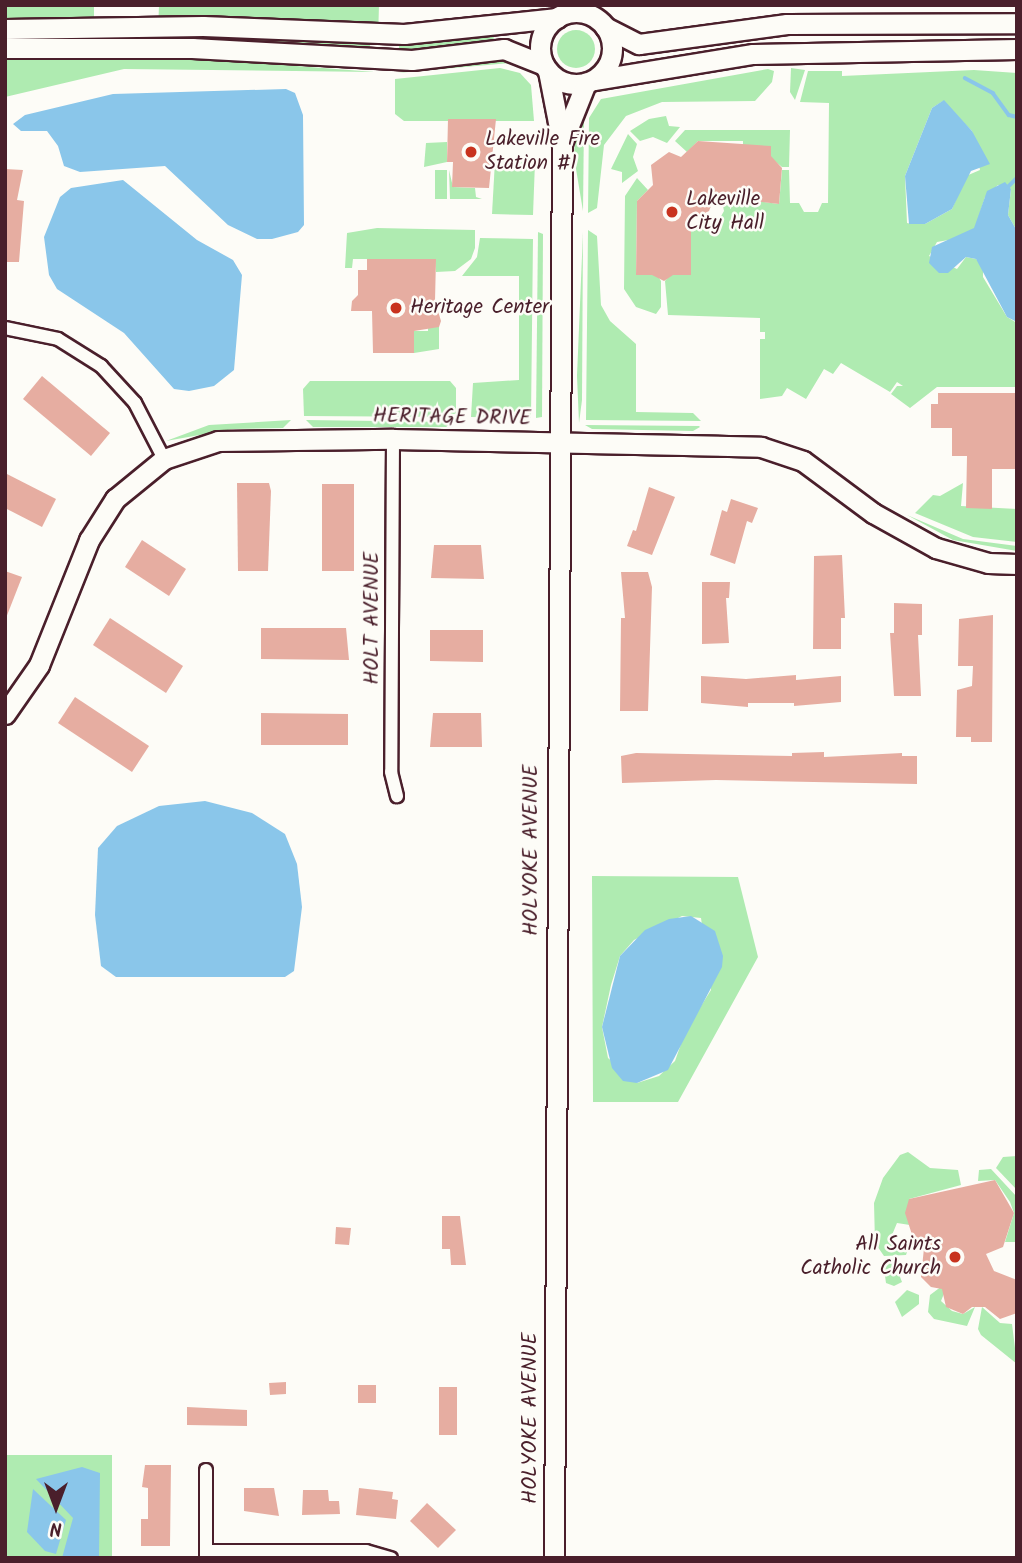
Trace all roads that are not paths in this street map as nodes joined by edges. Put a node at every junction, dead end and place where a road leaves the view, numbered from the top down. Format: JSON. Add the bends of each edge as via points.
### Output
{"nodes":[{"id":1,"x":560,"y":13,"type":"edge"},
{"id":2,"x":600,"y":18,"type":"edge"},
{"id":3,"x":1017,"y":23,"type":"edge"},
{"id":4,"x":5,"y":29,"type":"edge"},
{"id":5,"x":5,"y":48,"type":"edge"},
{"id":6,"x":1017,"y":49,"type":"edge"},
{"id":7,"x":546,"y":68,"type":"junction"},
{"id":8,"x":590,"y":81,"type":"junction"},
{"id":9,"x":562,"y":143,"type":"junction"},
{"id":10,"x":5,"y":328,"type":"edge"},
{"id":11,"x":393,"y":439,"type":"junction"},
{"id":12,"x":559,"y":442,"type":"junction"},
{"id":13,"x":164,"y":459,"type":"junction"},
{"id":14,"x":1017,"y":564,"type":"edge"},
{"id":15,"x":5,"y":714,"type":"edge"},
{"id":16,"x":397,"y":796,"type":"dead end"},
{"id":17,"x":206,"y":1470,"type":"dead end"},
{"id":18,"x":206,"y":1554,"type":"edge"},
{"id":19,"x":391,"y":1558,"type":"edge"},
{"id":20,"x":554,"y":1558,"type":"edge"}],
"edges":[{"from":1,"to":2,"type":"street"},
{"from":1,"to":4,"type":"street","via":[[404,34],[203,26]]},
{"from":1,"to":7,"type":"street","via":[[541,39]]},
{"from":2,"to":3,"type":"street","via":[[639,44],[787,24]]},
{"from":2,"to":8,"type":"street","via":[[611,56]]},
{"from":5,"to":7,"type":"street","via":[[192,48],[412,60],[504,49]]},
{"from":6,"to":8,"type":"street","via":[[803,51]]},
{"from":7,"to":8,"type":"street","via":[[565,83]]},
{"from":7,"to":9,"type":"street","name":"HOLYOKE AVENUE"},
{"from":8,"to":9,"type":"street","name":"HOLYOKE AVENUE"},
{"from":9,"to":12,"type":"street","name":"HOLYOKE AVENUE"},
{"from":10,"to":13,"type":"street","via":[[58,340],[101,366],[135,403]]},
{"from":11,"to":12,"type":"street","name":"HERITAGE DRIVE"},
{"from":11,"to":13,"type":"street","name":"HERITAGE DRIVE","via":[[233,439]]},
{"from":11,"to":16,"type":"street","name":"HOLT AVENUE","via":[[391,772]]},
{"from":12,"to":14,"type":"street","name":"HERITAGE DRIVE","via":[[736,444],[774,450],[817,470],[873,513],[920,541],[971,559]]},
{"from":12,"to":20,"type":"street","name":"HOLYOKE AVENUE"},
{"from":13,"to":15,"type":"street","name":"HERITAGE DRIVE","via":[[124,490],[101,518],[39,665]]},
{"from":17,"to":18,"type":"street"},
{"from":18,"to":19,"type":"street","via":[[366,1551]]}]}
